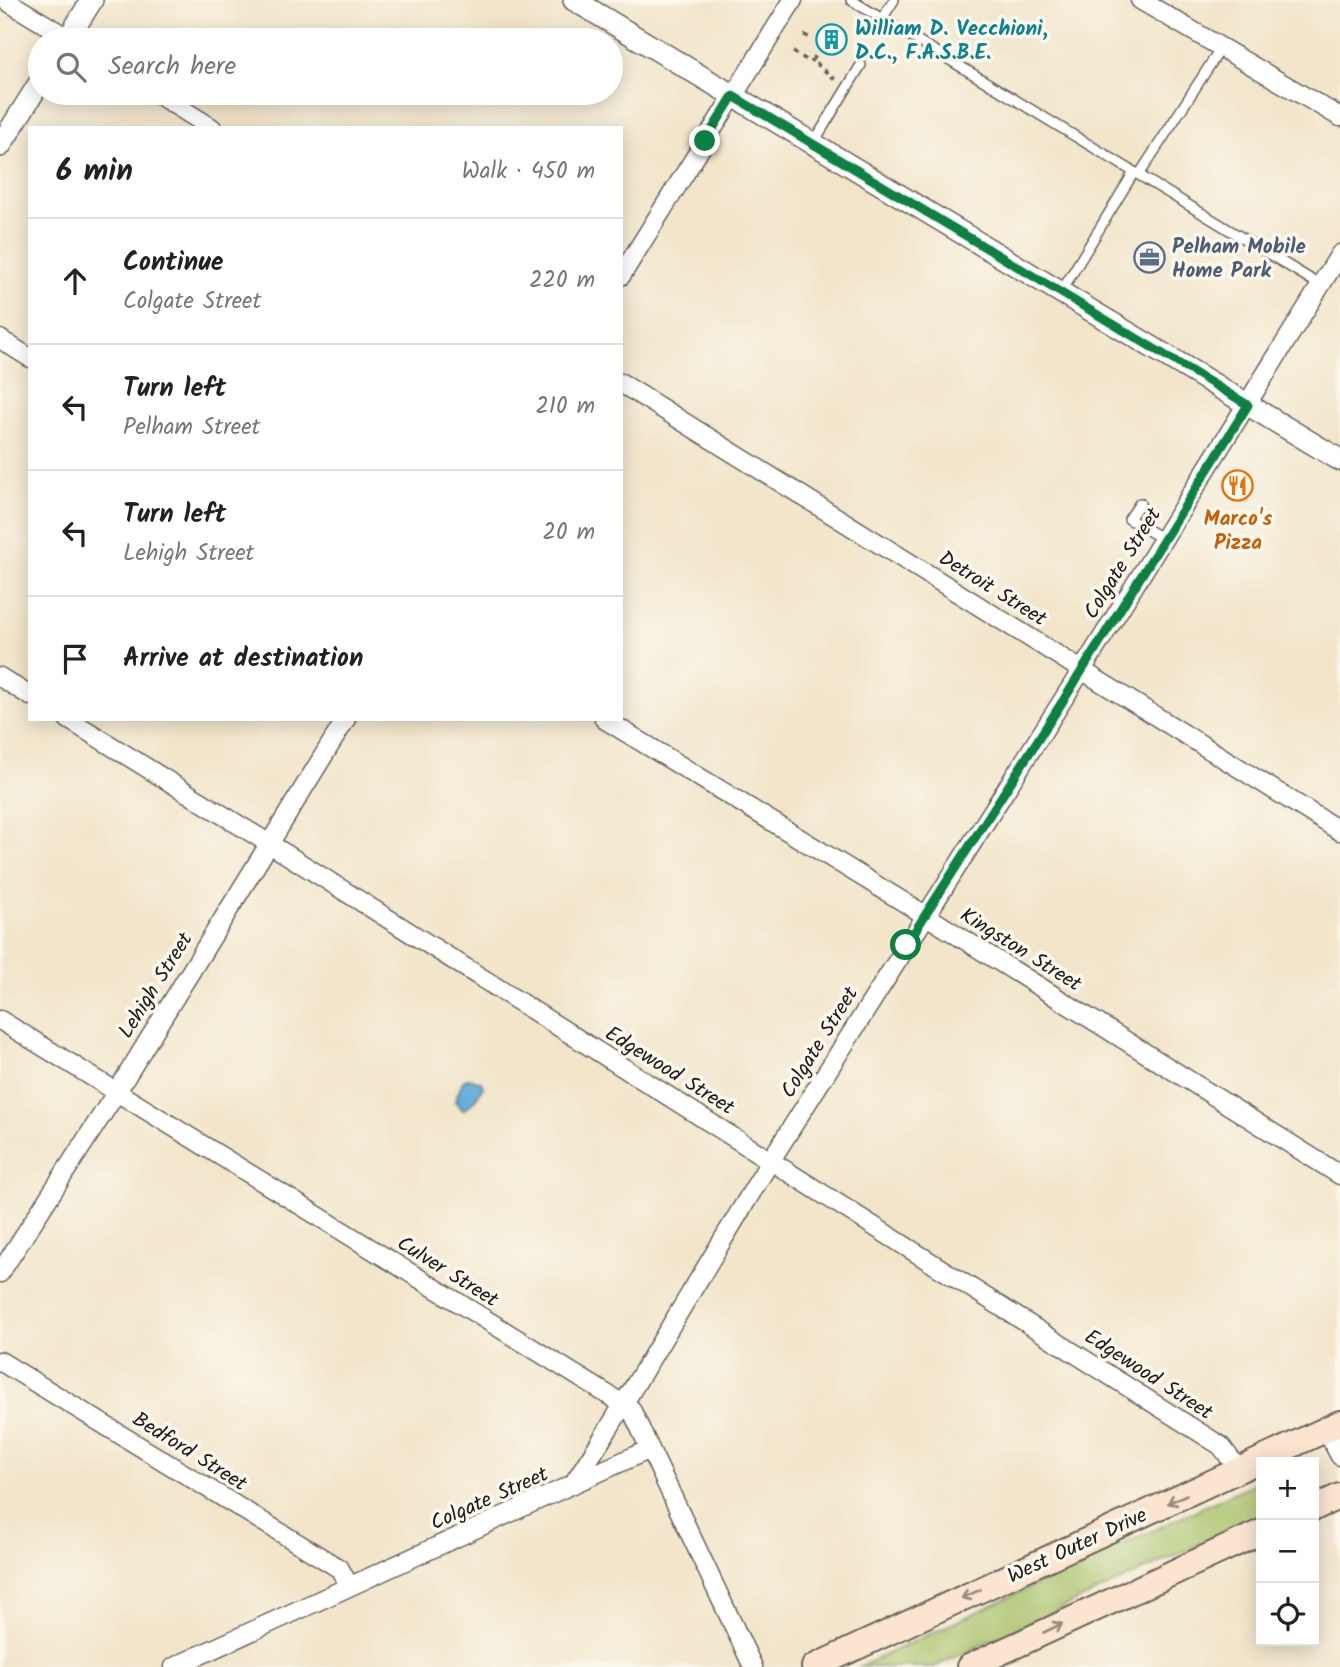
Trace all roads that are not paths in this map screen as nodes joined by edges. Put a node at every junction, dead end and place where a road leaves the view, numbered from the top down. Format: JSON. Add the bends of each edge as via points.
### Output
{"nodes":[{"id":1,"x":5,"y":0,"type":"edge"},
{"id":2,"x":92,"y":0,"type":"edge"},
{"id":3,"x":574,"y":0,"type":"edge"},
{"id":4,"x":793,"y":0,"type":"edge"},
{"id":5,"x":851,"y":0,"type":"edge"},
{"id":6,"x":894,"y":0,"type":"edge"},
{"id":7,"x":1140,"y":0,"type":"edge"},
{"id":8,"x":882,"y":19,"type":"junction"},
{"id":9,"x":50,"y":28,"type":"edge"},
{"id":10,"x":76,"y":28,"type":"edge"},
{"id":11,"x":620,"y":28,"type":"edge"},
{"id":12,"x":623,"y":30,"type":"edge"},
{"id":13,"x":1221,"y":48,"type":"junction"},
{"id":14,"x":861,"y":65,"type":"dead end"},
{"id":15,"x":733,"y":96,"type":"junction"},
{"id":16,"x":28,"y":101,"type":"edge"},
{"id":17,"x":175,"y":105,"type":"edge"},
{"id":18,"x":1340,"y":117,"type":"edge"},
{"id":19,"x":209,"y":126,"type":"edge"},
{"id":20,"x":813,"y":144,"type":"junction"},
{"id":21,"x":0,"y":146,"type":"edge"},
{"id":22,"x":1136,"y":173,"type":"junction"},
{"id":23,"x":1340,"y":254,"type":"edge"},
{"id":24,"x":623,"y":273,"type":"edge"},
{"id":25,"x":1320,"y":285,"type":"junction"},
{"id":26,"x":1061,"y":292,"type":"junction"},
{"id":27,"x":0,"y":339,"type":"edge"},
{"id":28,"x":28,"y":357,"type":"edge"},
{"id":29,"x":623,"y":384,"type":"edge"},
{"id":30,"x":1248,"y":405,"type":"junction"},
{"id":31,"x":1338,"y":454,"type":"edge"},
{"id":32,"x":1140,"y":503,"type":"dead end"},
{"id":33,"x":1163,"y":539,"type":"junction"},
{"id":34,"x":1082,"y":670,"type":"junction"},
{"id":35,"x":0,"y":677,"type":"edge"},
{"id":36,"x":28,"y":695,"type":"edge"},
{"id":37,"x":71,"y":721,"type":"edge"},
{"id":38,"x":345,"y":721,"type":"edge"},
{"id":39,"x":607,"y":721,"type":"edge"},
{"id":40,"x":1340,"y":831,"type":"edge"},
{"id":41,"x":268,"y":844,"type":"junction"},
{"id":42,"x":925,"y":915,"type":"junction"},
{"id":43,"x":0,"y":1020,"type":"edge"},
{"id":44,"x":116,"y":1093,"type":"junction"},
{"id":45,"x":771,"y":1160,"type":"junction"},
{"id":46,"x":1340,"y":1175,"type":"edge"},
{"id":47,"x":0,"y":1273,"type":"edge"},
{"id":48,"x":0,"y":1361,"type":"edge"},
{"id":49,"x":623,"y":1405,"type":"junction"},
{"id":50,"x":1333,"y":1426,"type":"edge"},
{"id":51,"x":650,"y":1449,"type":"junction"},
{"id":52,"x":1340,"y":1456,"type":"edge"},
{"id":53,"x":1239,"y":1470,"type":"junction"},
{"id":54,"x":573,"y":1484,"type":"junction"},
{"id":55,"x":1340,"y":1496,"type":"edge"},
{"id":56,"x":1319,"y":1506,"type":"edge"},
{"id":57,"x":1256,"y":1534,"type":"edge"},
{"id":58,"x":349,"y":1586,"type":"junction"},
{"id":59,"x":174,"y":1667,"type":"edge"},
{"id":60,"x":753,"y":1667,"type":"edge"},
{"id":61,"x":814,"y":1667,"type":"edge"},
{"id":62,"x":969,"y":1667,"type":"edge"}],
"edges":[{"from":1,"to":9,"type":"street"},
{"from":2,"to":10,"type":"street"},
{"from":3,"to":11,"type":"street"},
{"from":4,"to":15,"type":"street"},
{"from":5,"to":8,"type":"lane"},
{"from":6,"to":8,"type":"lane"},
{"from":7,"to":13,"type":"street"},
{"from":8,"to":22,"type":"lane"},
{"from":12,"to":15,"type":"street"},
{"from":13,"to":18,"type":"street"},
{"from":13,"to":22,"type":"lane"},
{"from":14,"to":20,"type":"lane"},
{"from":15,"to":20,"type":"street"},
{"from":15,"to":24,"type":"street"},
{"from":16,"to":21,"type":"street"},
{"from":17,"to":19,"type":"street"},
{"from":20,"to":26,"type":"street"},
{"from":22,"to":25,"type":"lane"},
{"from":22,"to":26,"type":"lane"},
{"from":23,"to":25,"type":"street","name":"Colgate Street"},
{"from":25,"to":30,"type":"street","name":"Colgate Street"},
{"from":26,"to":30,"type":"street"},
{"from":27,"to":28,"type":"street"},
{"from":29,"to":34,"type":"street","name":"Detroit Street"},
{"from":30,"to":31,"type":"street"},
{"from":30,"to":33,"type":"street","name":"Colgate Street"},
{"from":32,"to":33,"type":"lane","via":[[1129,519]]},
{"from":33,"to":34,"type":"street","name":"Colgate Street"},
{"from":34,"to":40,"type":"street","name":"Detroit Street"},
{"from":34,"to":42,"type":"street","name":"Colgate Street"},
{"from":35,"to":36,"type":"street"},
{"from":37,"to":41,"type":"street","name":"Edgewood Street"},
{"from":38,"to":41,"type":"street","name":"Lehigh Street"},
{"from":39,"to":42,"type":"street","name":"Kingston Street"},
{"from":41,"to":44,"type":"street","name":"Lehigh Street"},
{"from":41,"to":45,"type":"street","name":"Edgewood Street"},
{"from":42,"to":45,"type":"street","name":"Colgate Street"},
{"from":42,"to":46,"type":"street","name":"Kingston Street"},
{"from":43,"to":44,"type":"street","name":"Culver Street"},
{"from":44,"to":47,"type":"street","name":"Lehigh Street"},
{"from":44,"to":49,"type":"street","name":"Culver Street"},
{"from":45,"to":49,"type":"street","name":"Colgate Street"},
{"from":45,"to":53,"type":"street","name":"Edgewood Street","via":[[1222,1446]]},
{"from":48,"to":58,"type":"street","name":"Bedford Street","via":[[340,1569]]},
{"from":49,"to":51,"type":"street","name":"Culver Street","via":[[631,1409]]},
{"from":49,"to":54,"type":"street","name":"Colgate Street"},
{"from":50,"to":52,"type":"street"},
{"from":50,"to":53,"type":"main road","name":"West Outer Drive"},
{"from":51,"to":54,"type":"street"},
{"from":51,"to":60,"type":"street","name":"Culver Street"},
{"from":53,"to":61,"type":"main road","name":"West Outer Drive","one_way":true},
{"from":54,"to":58,"type":"street","name":"Colgate Street"},
{"from":55,"to":56,"type":"main road"},
{"from":62,"to":57,"type":"main road","one_way":true},
{"from":58,"to":59,"type":"street","name":"Colgate Street"}]}
